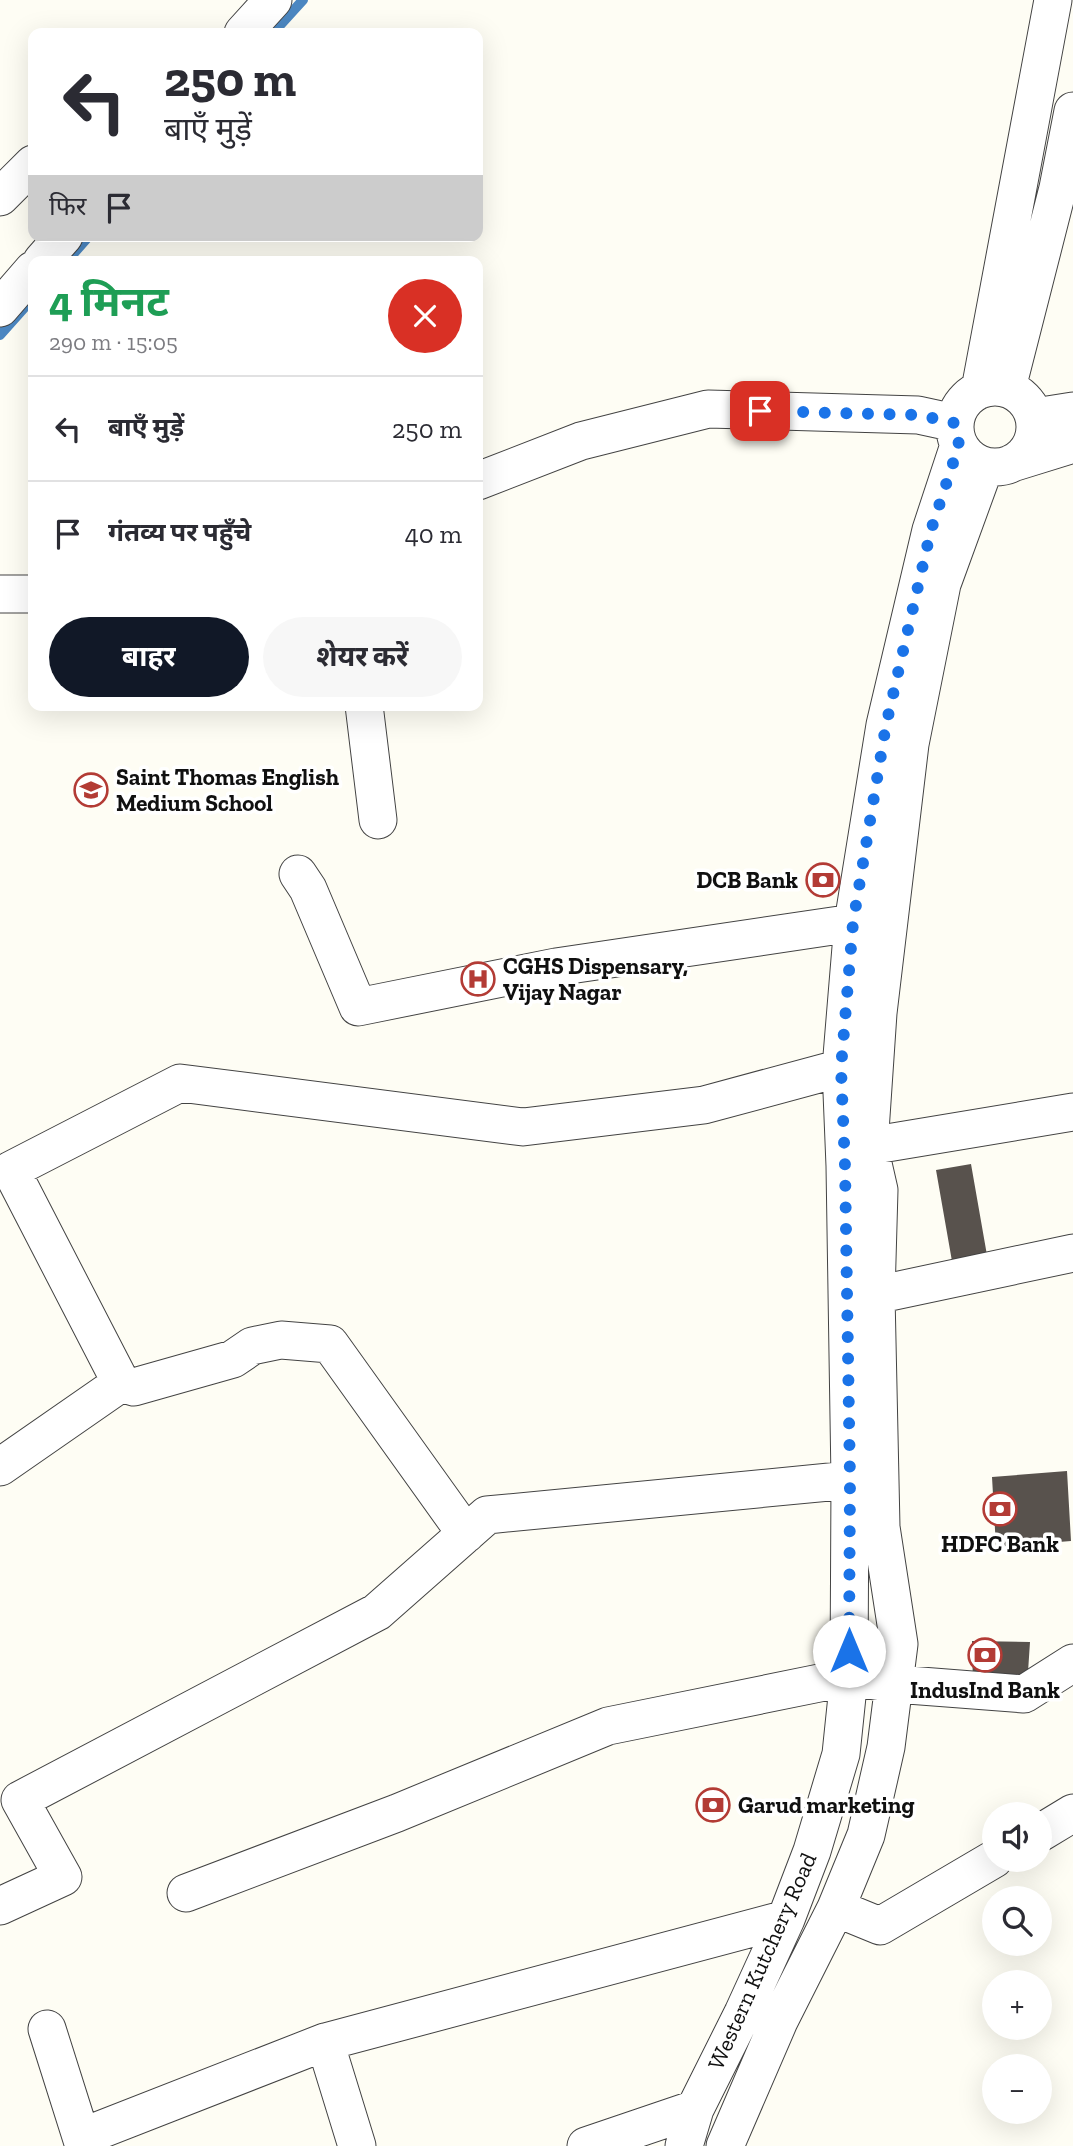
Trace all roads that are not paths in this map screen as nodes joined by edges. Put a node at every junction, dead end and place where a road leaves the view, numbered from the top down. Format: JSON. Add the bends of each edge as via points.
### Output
{"nodes":[{"id":1,"x":273,"y":0,"type":"edge"},
{"id":2,"x":1053,"y":0,"type":"edge"},
{"id":3,"x":248,"y":28,"type":"edge"},
{"id":4,"x":1073,"y":111,"type":"edge"},
{"id":5,"x":28,"y":169,"type":"edge"},
{"id":6,"x":0,"y":197,"type":"edge"},
{"id":7,"x":59,"y":242,"type":"edge"},
{"id":8,"x":46,"y":256,"type":"edge"},
{"id":9,"x":28,"y":276,"type":"edge"},
{"id":10,"x":0,"y":308,"type":"edge"},
{"id":11,"x":993,"y":389,"type":"junction"},
{"id":12,"x":1073,"y":411,"type":"edge"},
{"id":13,"x":1035,"y":417,"type":"junction"},
{"id":14,"x":1073,"y":444,"type":"edge"},
{"id":15,"x":978,"y":449,"type":"junction"},
{"id":16,"x":483,"y":479,"type":"edge"},
{"id":17,"x":0,"y":594,"type":"edge"},
{"id":18,"x":28,"y":594,"type":"edge"},
{"id":19,"x":365,"y":711,"type":"edge"},
{"id":20,"x":378,"y":820,"type":"dead end"},
{"id":21,"x":298,"y":874,"type":"dead end"},
{"id":22,"x":853,"y":923,"type":"junction"},
{"id":23,"x":841,"y":1068,"type":"junction"},
{"id":24,"x":1073,"y":1112,"type":"edge"},
{"id":25,"x":869,"y":1146,"type":"junction"},
{"id":26,"x":1073,"y":1254,"type":"edge"},
{"id":27,"x":876,"y":1295,"type":"junction"},
{"id":28,"x":121,"y":1383,"type":"junction"},
{"id":29,"x":0,"y":1467,"type":"edge"},
{"id":30,"x":850,"y":1480,"type":"junction"},
{"id":31,"x":466,"y":1534,"type":"junction"},
{"id":32,"x":1073,"y":1663,"type":"edge"},
{"id":33,"x":849,"y":1676,"type":"junction"},
{"id":34,"x":895,"y":1684,"type":"junction"},
{"id":35,"x":1073,"y":1814,"type":"edge"},
{"id":36,"x":1052,"y":1826,"type":"edge"},
{"id":37,"x":982,"y":1866,"type":"edge"},
{"id":38,"x":186,"y":1893,"type":"dead end"},
{"id":39,"x":0,"y":1906,"type":"edge"},
{"id":40,"x":836,"y":1908,"type":"junction"},
{"id":41,"x":786,"y":1919,"type":"junction"},
{"id":42,"x":47,"y":2029,"type":"dead end"},
{"id":43,"x":325,"y":2042,"type":"junction"},
{"id":44,"x":695,"y":2109,"type":"junction"},
{"id":45,"x":83,"y":2141,"type":"edge"},
{"id":46,"x":357,"y":2146,"type":"edge"},
{"id":47,"x":586,"y":2146,"type":"edge"},
{"id":48,"x":684,"y":2146,"type":"edge"},
{"id":49,"x":725,"y":2146,"type":"edge"}],
"edges":[{"from":1,"to":3,"type":"street"},
{"from":2,"to":11,"type":"street"},
{"from":4,"to":11,"type":"street","via":[[1058,188]]},
{"from":5,"to":6,"type":"street"},
{"from":7,"to":8,"type":"street"},
{"from":9,"to":10,"type":"street"},
{"from":11,"to":13,"type":"street","via":[[1020,394]]},
{"from":11,"to":15,"type":"street","via":[[963,403]]},
{"from":12,"to":13,"type":"street"},
{"from":13,"to":15,"type":"street","via":[[1036,431],[1024,455]]},
{"from":14,"to":15,"type":"street"},
{"from":15,"to":16,"type":"street","via":[[918,415],[708,409],[581,441]]},
{"from":15,"to":22,"type":"street","name":"Western Kutchery Road","via":[[931,530],[886,725]]},
{"from":15,"to":25,"type":"street","via":[[942,584],[910,744],[878,1013]]},
{"from":17,"to":18,"type":"street"},
{"from":19,"to":20,"type":"street"},
{"from":21,"to":22,"type":"street","via":[[358,1007],[556,967]]},
{"from":22,"to":23,"type":"street","name":"Western Kutchery Road"},
{"from":23,"to":28,"type":"street","via":[[704,1105],[523,1127],[180,1083],[11,1170]]},
{"from":23,"to":30,"type":"street","name":"Western Kutchery Road"},
{"from":24,"to":25,"type":"street"},
{"from":25,"to":27,"type":"street","via":[[879,1190]]},
{"from":26,"to":27,"type":"street"},
{"from":27,"to":34,"type":"street","via":[[881,1527],[900,1644]]},
{"from":28,"to":29,"type":"street"},
{"from":28,"to":31,"type":"street","via":[[134,1387],[281,1340],[330,1344]]},
{"from":30,"to":31,"type":"street","via":[[487,1516]]},
{"from":30,"to":33,"type":"street","name":"Western Kutchery Road"},
{"from":31,"to":39,"type":"street","via":[[377,1612],[20,1800],[63,1877]]},
{"from":32,"to":34,"type":"street","via":[[1024,1694]]},
{"from":33,"to":34,"type":"street"},
{"from":33,"to":38,"type":"street","via":[[608,1726]]},
{"from":33,"to":41,"type":"street","name":"Western Kutchery Road","via":[[841,1754]]},
{"from":34,"to":40,"type":"street","via":[[866,1835]]},
{"from":35,"to":36,"type":"street"},
{"from":37,"to":40,"type":"street","via":[[880,1926]]},
{"from":40,"to":49,"type":"street","via":[[779,2021]]},
{"from":41,"to":43,"type":"street"},
{"from":41,"to":44,"type":"street","name":"Western Kutchery Road"},
{"from":42,"to":45,"type":"street"},
{"from":43,"to":45,"type":"street"},
{"from":43,"to":46,"type":"street"},
{"from":44,"to":47,"type":"street"},
{"from":44,"to":48,"type":"street","name":"Western Kutchery Road"}]}
